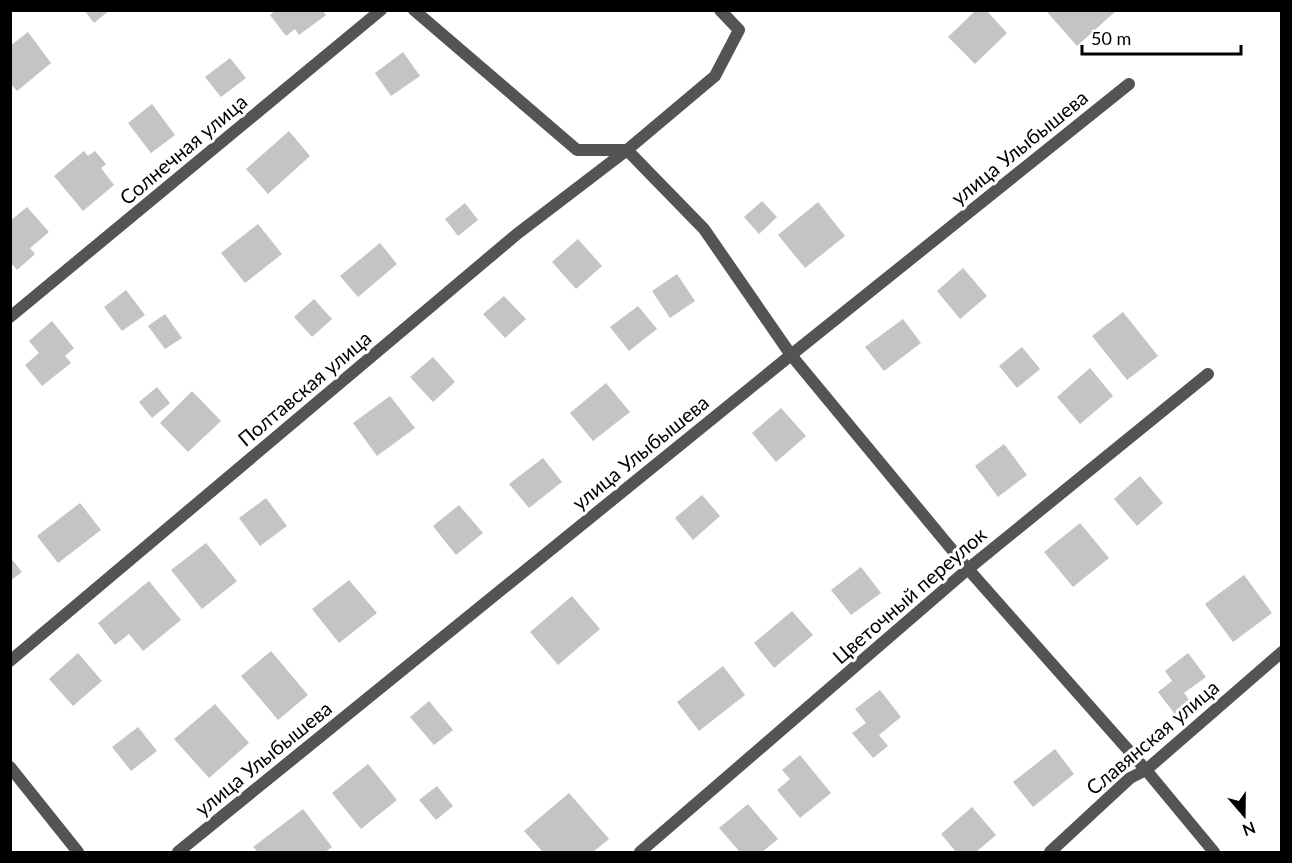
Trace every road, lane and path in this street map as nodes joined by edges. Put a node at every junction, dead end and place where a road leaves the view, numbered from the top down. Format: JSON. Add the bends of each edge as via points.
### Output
{"nodes":[{"id":1,"x":381,"y":10,"type":"edge"},
{"id":2,"x":414,"y":10,"type":"edge"},
{"id":3,"x":720,"y":10,"type":"edge"},
{"id":4,"x":1129,"y":84,"type":"dead end"},
{"id":5,"x":627,"y":150,"type":"junction"},
{"id":6,"x":10,"y":317,"type":"edge"},
{"id":7,"x":791,"y":355,"type":"junction"},
{"id":8,"x":1208,"y":374,"type":"dead end"},
{"id":9,"x":968,"y":569,"type":"junction"},
{"id":10,"x":1281,"y":652,"type":"edge"},
{"id":11,"x":10,"y":661,"type":"edge"},
{"id":12,"x":10,"y":767,"type":"edge"},
{"id":13,"x":1146,"y":770,"type":"junction"},
{"id":14,"x":78,"y":852,"type":"edge"},
{"id":15,"x":178,"y":852,"type":"edge"},
{"id":16,"x":640,"y":852,"type":"edge"},
{"id":17,"x":1050,"y":852,"type":"edge"},
{"id":18,"x":1214,"y":852,"type":"edge"}],
"edges":[{"from":1,"to":6,"type":"street","name":"Солнечная улица"},
{"from":2,"to":5,"type":"street","via":[[577,150]]},
{"from":3,"to":5,"type":"street","name":"Полтавская улица","via":[[739,30],[715,76]]},
{"from":4,"to":7,"type":"street","name":"улица Улыбышева"},
{"from":5,"to":7,"type":"street","via":[[704,229]]},
{"from":5,"to":11,"type":"street","name":"Полтавская улица","via":[[517,234]]},
{"from":7,"to":9,"type":"street"},
{"from":7,"to":15,"type":"street","name":"улица Улыбышева"},
{"from":8,"to":9,"type":"street","name":"Цветочный переулок"},
{"from":9,"to":13,"type":"street"},
{"from":9,"to":16,"type":"street","name":"Цветочный переулок"},
{"from":10,"to":13,"type":"street","name":"Славянская улица"},
{"from":12,"to":14,"type":"street"},
{"from":13,"to":17,"type":"street","name":"Славянская улица","via":[[1131,778]]},
{"from":13,"to":18,"type":"street"}]}
